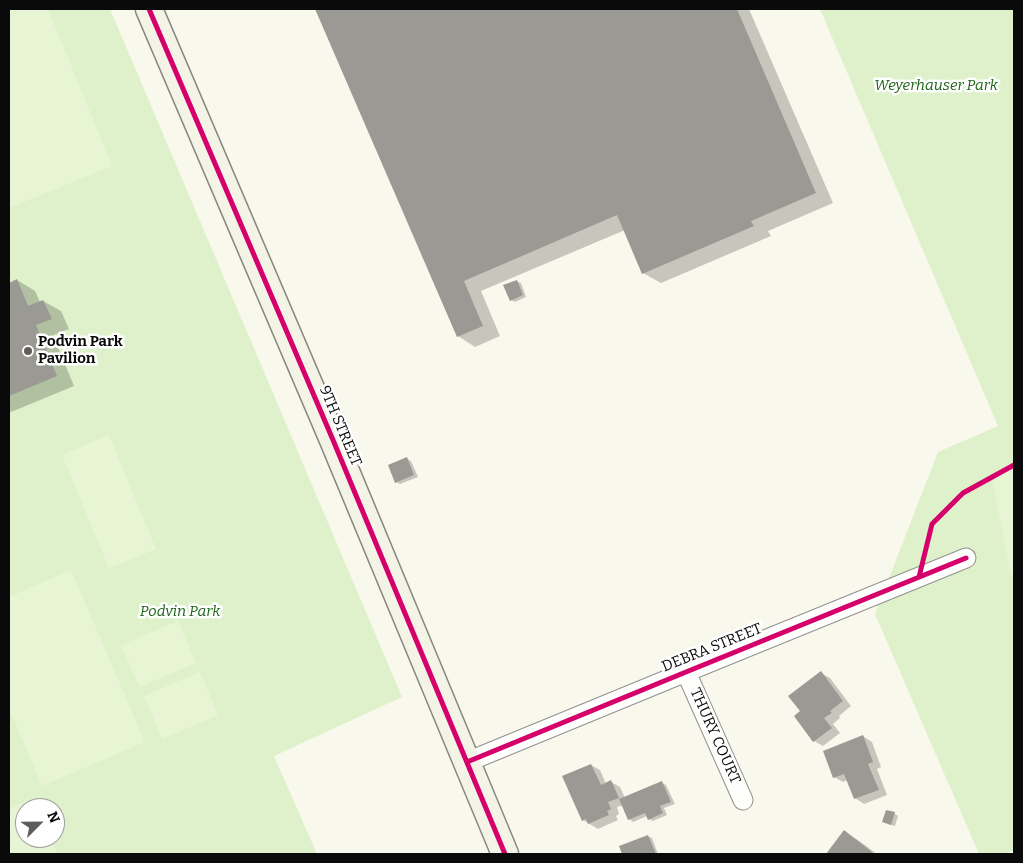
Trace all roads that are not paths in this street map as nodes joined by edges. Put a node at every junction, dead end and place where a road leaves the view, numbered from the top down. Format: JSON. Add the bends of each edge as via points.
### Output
{"nodes":[{"id":1,"x":149,"y":9,"type":"edge"},
{"id":2,"x":966,"y":558,"type":"dead end"},
{"id":3,"x":686,"y":672,"type":"junction"},
{"id":4,"x":467,"y":762,"type":"junction"},
{"id":5,"x":743,"y":800,"type":"dead end"},
{"id":6,"x":506,"y":854,"type":"edge"}],
"edges":[{"from":1,"to":4,"type":"street","name":"9TH STREET"},
{"from":2,"to":3,"type":"street","name":"DEBRA STREET"},
{"from":3,"to":4,"type":"street","name":"DEBRA STREET"},
{"from":3,"to":5,"type":"street","name":"THURY COURT"},
{"from":4,"to":6,"type":"street","name":"9TH STREET"}]}
